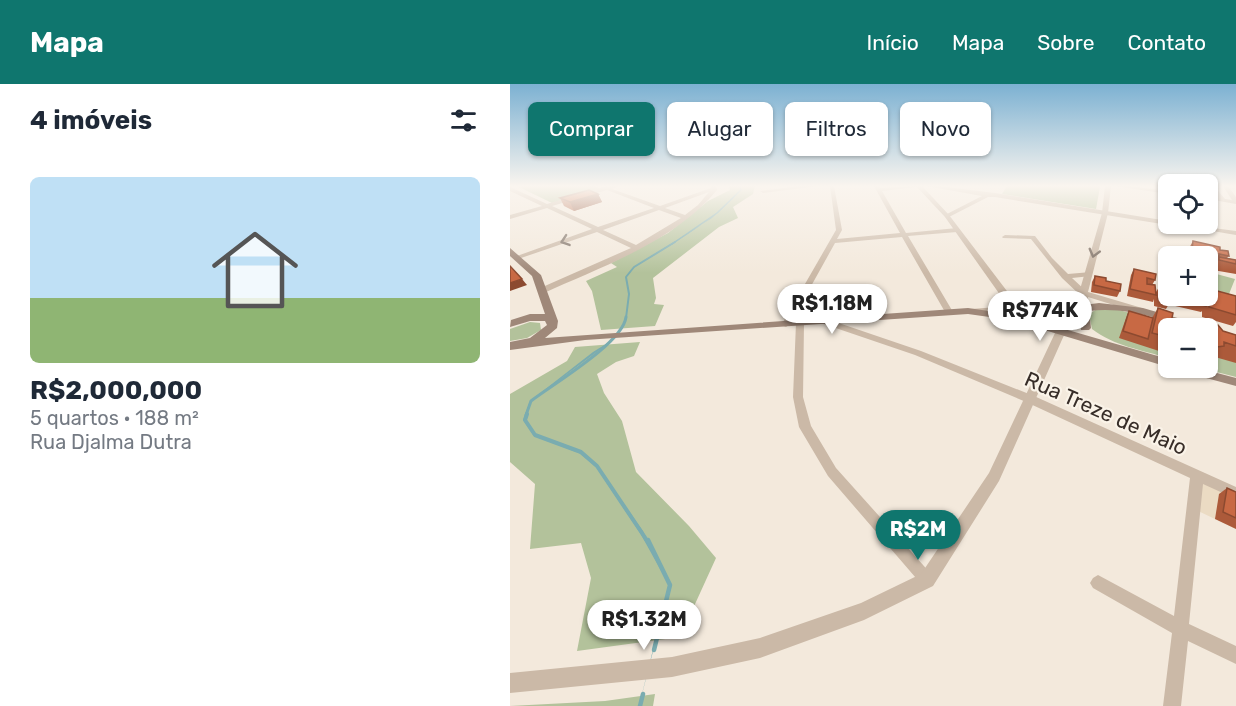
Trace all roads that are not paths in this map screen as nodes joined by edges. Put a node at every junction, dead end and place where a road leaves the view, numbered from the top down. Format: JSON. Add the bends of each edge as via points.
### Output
{"nodes":[{"id":1,"x":566,"y":215,"type":"edge"},
{"id":2,"x":641,"y":215,"type":"edge"},
{"id":3,"x":679,"y":215,"type":"edge"},
{"id":4,"x":837,"y":215,"type":"edge"},
{"id":5,"x":893,"y":215,"type":"edge"},
{"id":6,"x":1101,"y":215,"type":"edge"},
{"id":7,"x":1124,"y":215,"type":"edge"},
{"id":8,"x":947,"y":216,"type":"edge"},
{"id":9,"x":684,"y":217,"type":"joint"},
{"id":10,"x":1158,"y":221,"type":"edge"},
{"id":11,"x":957,"y":230,"type":"junction"},
{"id":12,"x":1218,"y":230,"type":"edge"},
{"id":13,"x":597,"y":231,"type":"junction"},
{"id":14,"x":1236,"y":233,"type":"edge"},
{"id":15,"x":904,"y":235,"type":"junction"},
{"id":16,"x":1005,"y":237,"type":"dead end"},
{"id":17,"x":836,"y":241,"type":"junction"},
{"id":18,"x":635,"y":247,"type":"junction"},
{"id":19,"x":510,"y":251,"type":"edge"},
{"id":20,"x":519,"y":257,"type":"junction"},
{"id":21,"x":1088,"y":274,"type":"junction"},
{"id":22,"x":1065,"y":276,"type":"junction"},
{"id":23,"x":1083,"y":293,"type":"junction"},
{"id":24,"x":543,"y":296,"type":"junction"},
{"id":25,"x":1084,"y":306,"type":"junction"},
{"id":26,"x":1007,"y":310,"type":"junction"},
{"id":27,"x":949,"y":312,"type":"junction"},
{"id":28,"x":1148,"y":313,"type":"junction"},
{"id":29,"x":1166,"y":318,"type":"edge"},
{"id":30,"x":824,"y":321,"type":"junction"},
{"id":31,"x":513,"y":322,"type":"edge"},
{"id":32,"x":800,"y":323,"type":"junction"},
{"id":33,"x":553,"y":324,"type":"junction"},
{"id":34,"x":786,"y":324,"type":"junction"},
{"id":35,"x":1085,"y":328,"type":"junction"},
{"id":36,"x":1064,"y":334,"type":"junction"},
{"id":37,"x":583,"y":337,"type":"junction"},
{"id":38,"x":524,"y":344,"type":"junction"},
{"id":39,"x":510,"y":346,"type":"edge"},
{"id":40,"x":1153,"y":359,"type":"junction"},
{"id":41,"x":1158,"y":360,"type":"edge"},
{"id":42,"x":1218,"y":377,"type":"edge"},
{"id":43,"x":1236,"y":382,"type":"edge"},
{"id":44,"x":1029,"y":399,"type":"junction"},
{"id":45,"x":1197,"y":476,"type":"junction"},
{"id":46,"x":1236,"y":493,"type":"edge"},
{"id":47,"x":927,"y":580,"type":"junction"},
{"id":48,"x":1098,"y":582,"type":"dead end"},
{"id":49,"x":1181,"y":629,"type":"junction"},
{"id":50,"x":1236,"y":655,"type":"edge"},
{"id":51,"x":510,"y":683,"type":"edge"},
{"id":52,"x":1172,"y":706,"type":"edge"}],
"edges":[{"from":1,"to":13,"type":"street"},
{"from":2,"to":13,"type":"street"},
{"from":3,"to":9,"type":"street"},
{"from":4,"to":17,"type":"street"},
{"from":5,"to":15,"type":"street"},
{"from":6,"to":21,"type":"street","one_way":true},
{"from":7,"to":10,"type":"street"},
{"from":8,"to":11,"type":"street"},
{"from":9,"to":18,"type":"street"},
{"from":11,"to":15,"type":"street"},
{"from":11,"to":26,"type":"street"},
{"from":12,"to":14,"type":"street"},
{"from":13,"to":18,"type":"street"},
{"from":13,"to":20,"type":"street","one_way":true},
{"from":15,"to":17,"type":"street"},
{"from":15,"to":27,"type":"street"},
{"from":16,"to":22,"type":"street","via":[[1033,237]]},
{"from":17,"to":34,"type":"street"},
{"from":18,"to":24,"type":"street"},
{"from":19,"to":20,"type":"main road"},
{"from":20,"to":24,"type":"main road","via":[[536,275]]},
{"from":21,"to":22,"type":"street"},
{"from":21,"to":23,"type":"street"},
{"from":22,"to":23,"type":"street"},
{"from":23,"to":25,"type":"street"},
{"from":23,"to":28,"type":"street"},
{"from":24,"to":31,"type":"main road","via":[[533,313]]},
{"from":24,"to":33,"type":"main road"},
{"from":25,"to":26,"type":"street"},
{"from":25,"to":28,"type":"main road"},
{"from":25,"to":35,"type":"main road"},
{"from":26,"to":27,"type":"main road"},
{"from":26,"to":36,"type":"main road"},
{"from":27,"to":30,"type":"main road"},
{"from":28,"to":29,"type":"main road"},
{"from":30,"to":32,"type":"main road"},
{"from":30,"to":44,"type":"street","name":"Rua Treze de Maio","via":[[918,353]]},
{"from":31,"to":33,"type":"main road","via":[[543,317]]},
{"from":32,"to":34,"type":"main road"},
{"from":32,"to":47,"type":"street","via":[[798,397],[805,427],[832,472]]},
{"from":33,"to":37,"type":"main road","via":[[567,336]]},
{"from":33,"to":38,"type":"main road","via":[[543,336]]},
{"from":34,"to":37,"type":"main road"},
{"from":35,"to":36,"type":"main road"},
{"from":35,"to":40,"type":"main road","via":[[1105,341]]},
{"from":36,"to":40,"type":"main road"},
{"from":36,"to":44,"type":"street"},
{"from":37,"to":38,"type":"main road"},
{"from":38,"to":39,"type":"main road"},
{"from":40,"to":41,"type":"main road"},
{"from":42,"to":43,"type":"main road"},
{"from":44,"to":45,"type":"street","name":"Rua Treze de Maio"},
{"from":44,"to":47,"type":"street","via":[[994,477]]},
{"from":45,"to":46,"type":"street","name":"Rua Treze de Maio"},
{"from":45,"to":49,"type":"street"},
{"from":47,"to":51,"type":"street","via":[[864,611],[760,648],[672,667]]},
{"from":48,"to":49,"type":"street"},
{"from":49,"to":50,"type":"street"},
{"from":49,"to":52,"type":"street"}]}
